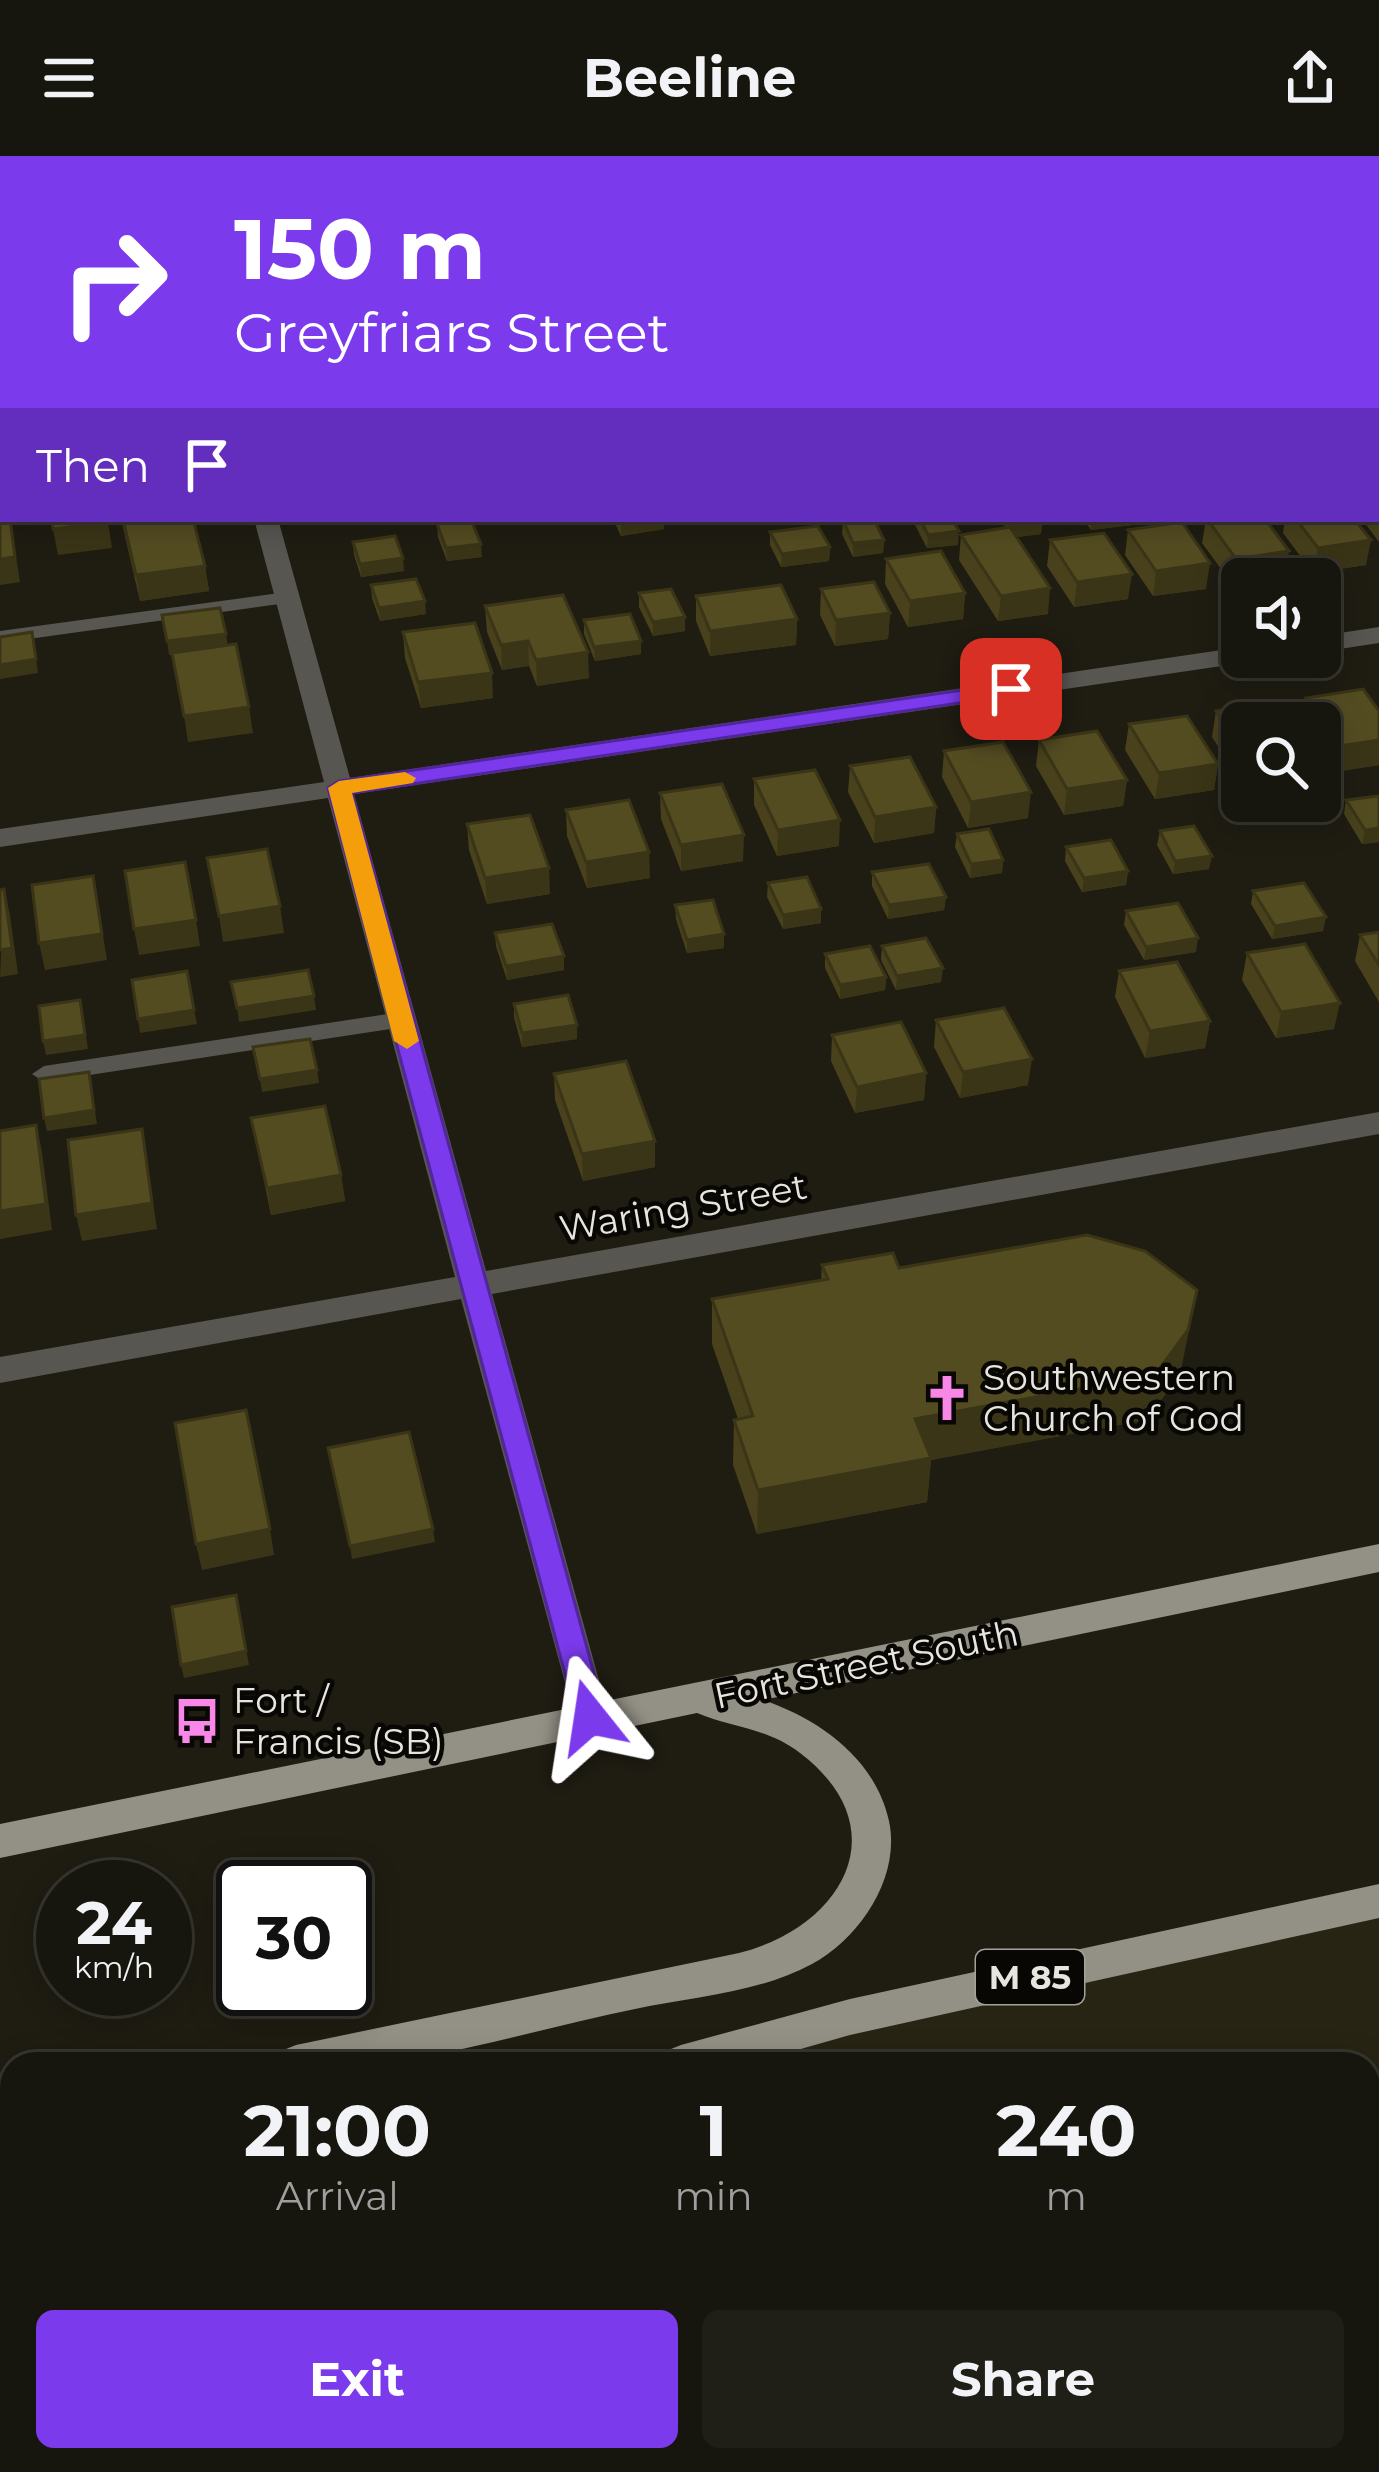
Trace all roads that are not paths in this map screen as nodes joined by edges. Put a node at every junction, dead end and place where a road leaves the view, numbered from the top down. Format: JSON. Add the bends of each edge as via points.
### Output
{"nodes":[{"id":1,"x":267,"y":522,"type":"edge"},
{"id":2,"x":287,"y":598,"type":"junction"},
{"id":3,"x":1379,"y":635,"type":"edge"},
{"id":4,"x":0,"y":637,"type":"edge"},
{"id":5,"x":1341,"y":641,"type":"edge"},
{"id":6,"x":1221,"y":658,"type":"edge"},
{"id":7,"x":339,"y":788,"type":"junction"},
{"id":8,"x":0,"y":838,"type":"edge"},
{"id":9,"x":401,"y":1021,"type":"junction"},
{"id":10,"x":44,"y":1074,"type":"edge"},
{"id":11,"x":1379,"y":1123,"type":"edge"},
{"id":12,"x":472,"y":1284,"type":"junction"},
{"id":13,"x":0,"y":1370,"type":"edge"},
{"id":14,"x":1379,"y":1558,"type":"edge"},
{"id":15,"x":692,"y":1700,"type":"junction"},
{"id":16,"x":590,"y":1717,"type":"junction"},
{"id":17,"x":0,"y":1840,"type":"edge"},
{"id":18,"x":1379,"y":1901,"type":"edge"},
{"id":19,"x":352,"y":2052,"type":"edge"},
{"id":20,"x":726,"y":2052,"type":"edge"}],
"edges":[{"from":1,"to":2,"type":"street"},
{"from":2,"to":4,"type":"lane"},
{"from":2,"to":7,"type":"street"},
{"from":3,"to":5,"type":"street"},
{"from":6,"to":7,"type":"street"},
{"from":7,"to":8,"type":"street"},
{"from":7,"to":9,"type":"street"},
{"from":9,"to":10,"type":"lane"},
{"from":9,"to":12,"type":"street"},
{"from":11,"to":12,"type":"street","name":"Waring Street"},
{"from":12,"to":13,"type":"street","name":"Waring Street"},
{"from":12,"to":16,"type":"street"},
{"from":14,"to":15,"type":"main road","name":"Fort Street South"},
{"from":15,"to":16,"type":"main road","name":"Fort Street South"},
{"from":15,"to":19,"type":"main road","via":[[797,1726],[832,1754],[863,1799],[871,1870],[828,1930],[795,1953],[707,1976]]},
{"from":16,"to":17,"type":"main road","name":"Fort Street South"},
{"from":18,"to":20,"type":"main road","number":"M 85","via":[[850,2017]]}]}
